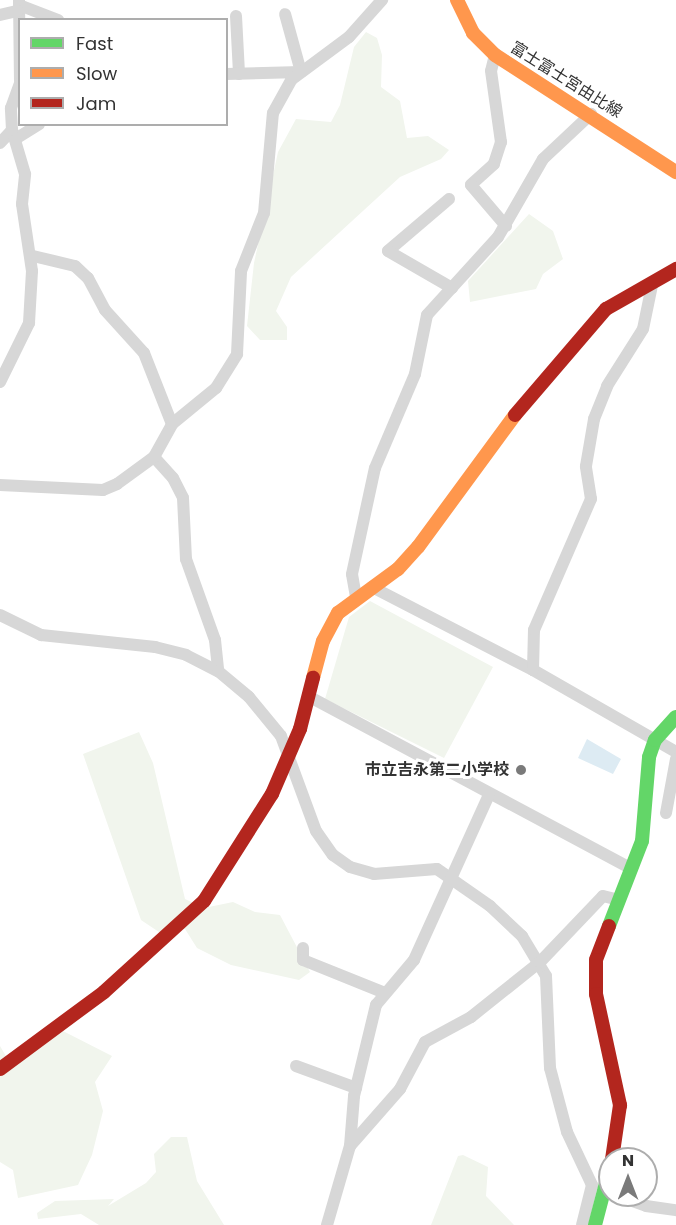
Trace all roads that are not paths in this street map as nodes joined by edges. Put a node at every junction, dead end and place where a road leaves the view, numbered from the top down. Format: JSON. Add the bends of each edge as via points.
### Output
{"nodes":[{"id":1,"x":382,"y":0,"type":"edge"},
{"id":2,"x":457,"y":0,"type":"edge"},
{"id":3,"x":19,"y":5,"type":"edge"},
{"id":4,"x":285,"y":14,"type":"dead end"},
{"id":5,"x":0,"y":15,"type":"edge"},
{"id":6,"x":236,"y":16,"type":"dead end"},
{"id":7,"x":53,"y":18,"type":"edge"},
{"id":8,"x":495,"y":55,"type":"junction"},
{"id":9,"x":301,"y":72,"type":"junction"},
{"id":10,"x":228,"y":74,"type":"edge"},
{"id":11,"x":240,"y":74,"type":"junction"},
{"id":12,"x":18,"y":87,"type":"edge"},
{"id":13,"x":591,"y":114,"type":"junction"},
{"id":14,"x":34,"y":126,"type":"edge"},
{"id":15,"x":14,"y":134,"type":"junction"},
{"id":16,"x":0,"y":143,"type":"edge"},
{"id":17,"x":676,"y":172,"type":"edge"},
{"id":18,"x":449,"y":199,"type":"dead end"},
{"id":19,"x":506,"y":226,"type":"junction"},
{"id":20,"x":33,"y":256,"type":"junction"},
{"id":21,"x":676,"y":269,"type":"edge"},
{"id":22,"x":652,"y":285,"type":"junction"},
{"id":23,"x":452,"y":288,"type":"junction"},
{"id":24,"x":0,"y":382,"type":"edge"},
{"id":25,"x":172,"y":424,"type":"junction"},
{"id":26,"x":154,"y":457,"type":"junction"},
{"id":27,"x":0,"y":485,"type":"edge"},
{"id":28,"x":372,"y":587,"type":"junction"},
{"id":29,"x":356,"y":597,"type":"junction"},
{"id":30,"x":0,"y":615,"type":"edge"},
{"id":31,"x":533,"y":670,"type":"junction"},
{"id":32,"x":218,"y":671,"type":"junction"},
{"id":33,"x":308,"y":696,"type":"junction"},
{"id":34,"x":676,"y":717,"type":"edge"},
{"id":35,"x":655,"y":740,"type":"junction"},
{"id":36,"x":676,"y":752,"type":"edge"},
{"id":37,"x":290,"y":756,"type":"junction"},
{"id":38,"x":676,"y":759,"type":"edge"},
{"id":39,"x":489,"y":795,"type":"junction"},
{"id":40,"x":666,"y":813,"type":"dead end"},
{"id":41,"x":632,"y":869,"type":"junction"},
{"id":42,"x":453,"y":878,"type":"junction"},
{"id":43,"x":619,"y":900,"type":"junction"},
{"id":44,"x":303,"y":948,"type":"dead end"},
{"id":45,"x":540,"y":962,"type":"junction"},
{"id":46,"x":385,"y":993,"type":"junction"},
{"id":47,"x":296,"y":1066,"type":"dead end"},
{"id":48,"x":0,"y":1070,"type":"edge"},
{"id":49,"x":356,"y":1088,"type":"junction"},
{"id":50,"x":350,"y":1146,"type":"junction"},
{"id":51,"x":614,"y":1147,"type":"edge"},
{"id":52,"x":603,"y":1207,"type":"edge"},
{"id":53,"x":654,"y":1207,"type":"edge"},
{"id":54,"x":676,"y":1210,"type":"edge"},
{"id":55,"x":327,"y":1225,"type":"edge"},
{"id":56,"x":582,"y":1225,"type":"edge"},
{"id":57,"x":595,"y":1225,"type":"edge"}],
"edges":[{"from":1,"to":9,"type":"street","via":[[348,37]]},
{"from":2,"to":8,"type":"street","name":"富士富士宮由比線","via":[[473,33]]},
{"from":3,"to":5,"type":"street"},
{"from":3,"to":7,"type":"street"},
{"from":4,"to":9,"type":"street"},
{"from":6,"to":11,"type":"street"},
{"from":8,"to":13,"type":"street","name":"富士富士宮由比線"},
{"from":8,"to":19,"type":"street","via":[[490,71],[501,142],[494,164],[471,185]]},
{"from":9,"to":11,"type":"street"},
{"from":9,"to":25,"type":"street","via":[[281,95],[270,123],[264,213],[241,271],[237,354],[216,388]]},
{"from":10,"to":11,"type":"street"},
{"from":12,"to":15,"type":"street","via":[[11,108]]},
{"from":13,"to":17,"type":"street","name":"富士富士宮由比線"},
{"from":13,"to":19,"type":"street","via":[[543,159]]},
{"from":14,"to":15,"type":"street"},
{"from":15,"to":16,"type":"street"},
{"from":15,"to":20,"type":"street","via":[[25,174],[25,238]]},
{"from":18,"to":23,"type":"street","via":[[388,251]]},
{"from":19,"to":23,"type":"street"},
{"from":20,"to":24,"type":"street","via":[[29,323]]},
{"from":20,"to":25,"type":"street","via":[[75,266],[88,279],[105,310],[144,353]]},
{"from":21,"to":22,"type":"street"},
{"from":22,"to":28,"type":"street","via":[[606,309],[538,383],[418,548]]},
{"from":22,"to":31,"type":"street","via":[[643,329],[607,386],[594,419],[585,466],[591,499],[534,630]]},
{"from":23,"to":29,"type":"street","via":[[427,315],[415,374],[375,468],[352,574]]},
{"from":25,"to":26,"type":"street"},
{"from":26,"to":27,"type":"street","via":[[129,478],[103,490]]},
{"from":26,"to":32,"type":"street","via":[[173,478],[183,498],[186,559],[215,640]]},
{"from":28,"to":29,"type":"street"},
{"from":28,"to":31,"type":"street"},
{"from":29,"to":33,"type":"street","via":[[333,619]]},
{"from":30,"to":32,"type":"street","via":[[41,635],[164,649]]},
{"from":31,"to":35,"type":"street"},
{"from":32,"to":37,"type":"street","via":[[271,719]]},
{"from":33,"to":37,"type":"street"},
{"from":33,"to":39,"type":"street"},
{"from":34,"to":35,"type":"street"},
{"from":35,"to":36,"type":"street"},
{"from":35,"to":41,"type":"street","via":[[646,774],[642,841]]},
{"from":37,"to":42,"type":"street","via":[[316,831],[340,861],[374,874],[424,868]]},
{"from":37,"to":48,"type":"street","via":[[226,874],[204,901],[104,992]]},
{"from":38,"to":40,"type":"street"},
{"from":39,"to":41,"type":"street"},
{"from":39,"to":42,"type":"street"},
{"from":41,"to":43,"type":"street"},
{"from":42,"to":45,"type":"street","via":[[522,936]]},
{"from":42,"to":46,"type":"street","via":[[414,960]]},
{"from":43,"to":45,"type":"street","via":[[603,896]]},
{"from":43,"to":51,"type":"street","via":[[600,942],[595,975],[620,1105]]},
{"from":44,"to":46,"type":"street","via":[[303,960]]},
{"from":45,"to":50,"type":"street","via":[[471,1017],[425,1042],[400,1089]]},
{"from":45,"to":56,"type":"street","via":[[546,976],[550,1068],[567,1132],[592,1185]]},
{"from":46,"to":49,"type":"street","via":[[376,1005]]},
{"from":47,"to":49,"type":"street"},
{"from":49,"to":50,"type":"street"},
{"from":50,"to":55,"type":"street"},
{"from":52,"to":57,"type":"street"},
{"from":53,"to":54,"type":"street"}]}
